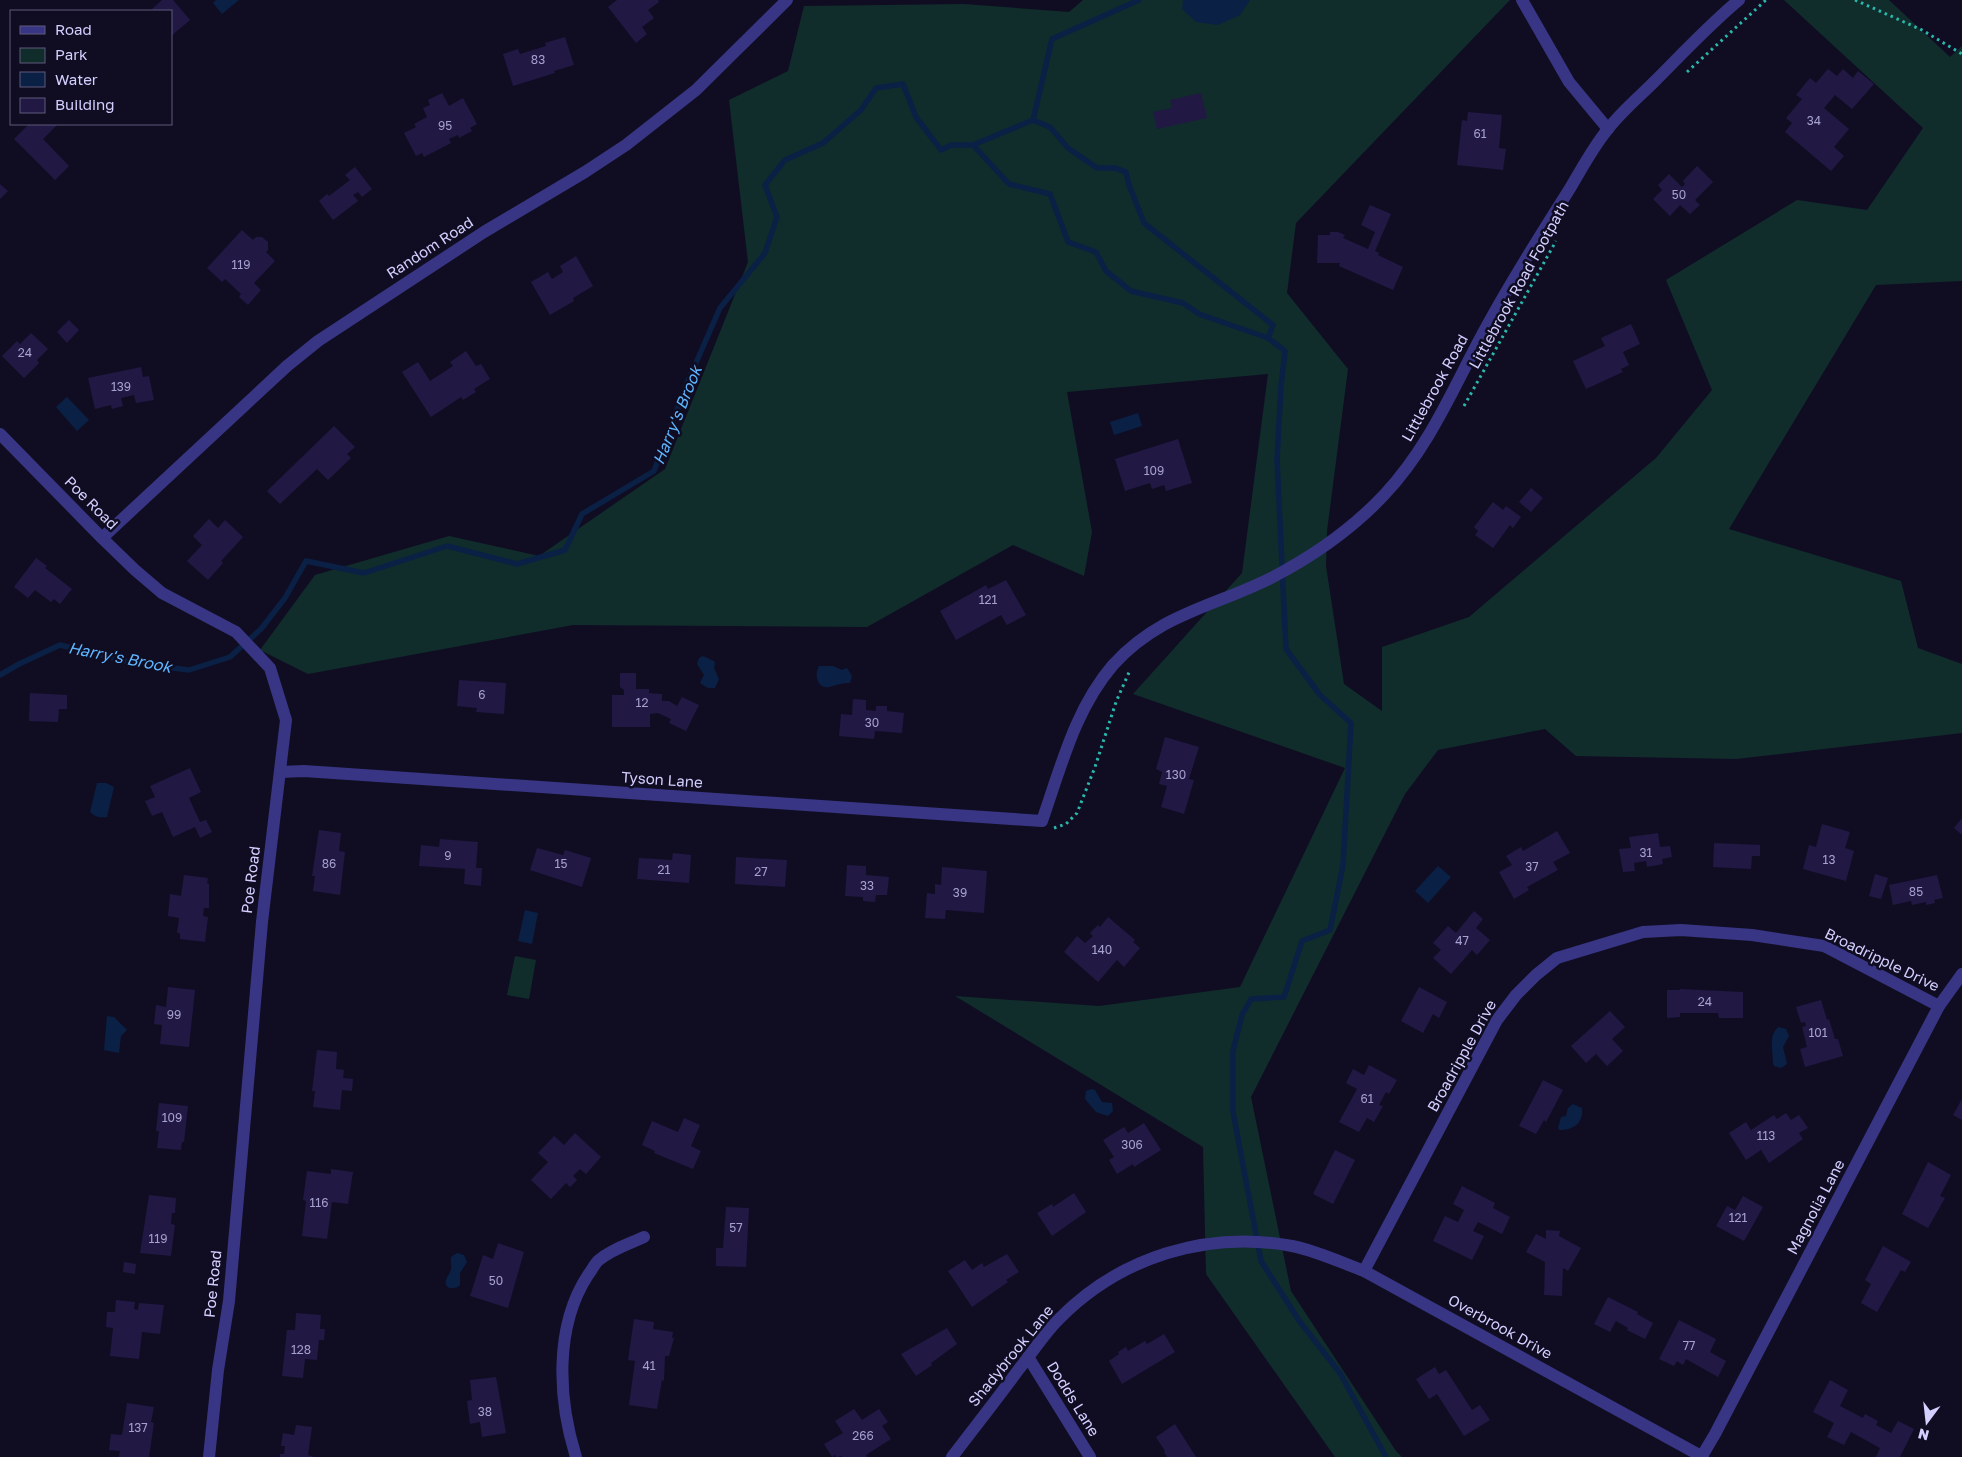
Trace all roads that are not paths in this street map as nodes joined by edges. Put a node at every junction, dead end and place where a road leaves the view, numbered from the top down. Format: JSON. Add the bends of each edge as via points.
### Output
{"nodes":[{"id":1,"x":787,"y":0,"type":"edge"},
{"id":2,"x":1522,"y":0,"type":"edge"},
{"id":3,"x":1739,"y":0,"type":"edge"},
{"id":4,"x":1608,"y":129,"type":"junction"},
{"id":5,"x":0,"y":434,"type":"edge"},
{"id":6,"x":102,"y":538,"type":"junction"},
{"id":7,"x":280,"y":772,"type":"junction"},
{"id":8,"x":1044,"y":826,"type":"joint"},
{"id":9,"x":1962,"y":974,"type":"edge"},
{"id":10,"x":1939,"y":1006,"type":"junction"},
{"id":11,"x":644,"y":1237,"type":"dead end"},
{"id":12,"x":1275,"y":1244,"type":"joint"},
{"id":13,"x":1364,"y":1271,"type":"junction"},
{"id":14,"x":1028,"y":1358,"type":"junction"},
{"id":15,"x":209,"y":1457,"type":"edge"},
{"id":16,"x":576,"y":1457,"type":"edge"},
{"id":17,"x":952,"y":1457,"type":"edge"},
{"id":18,"x":1090,"y":1457,"type":"edge"},
{"id":19,"x":1702,"y":1457,"type":"edge"}],
"edges":[{"from":1,"to":6,"type":"street","name":"Random Road","via":[[696,90],[626,145],[484,232],[318,341]]},
{"from":2,"to":4,"type":"street","via":[[1569,82]]},
{"from":3,"to":4,"type":"street","name":"Littlebrook Road"},
{"from":4,"to":8,"type":"street","name":"Littlebrook Road","via":[[1524,260],[1437,424],[1413,461],[1352,525],[1312,554],[1272,577],[1187,612],[1135,644],[1095,690],[1081,713],[1070,737]]},
{"from":5,"to":6,"type":"street","name":"Poe Road"},
{"from":6,"to":7,"type":"street","name":"Poe Road","via":[[162,593],[236,632],[270,668],[286,720]]},
{"from":7,"to":8,"type":"street","name":"Tyson Lane","via":[[304,771]]},
{"from":7,"to":15,"type":"street","name":"Poe Road","via":[[262,922],[229,1301]]},
{"from":9,"to":10,"type":"street","name":"Magnolia Lane"},
{"from":10,"to":13,"type":"street","name":"Broadripple Drive","via":[[1824,946],[1760,936],[1681,930],[1643,932],[1558,958],[1516,995],[1497,1020]]},
{"from":10,"to":19,"type":"street","name":"Magnolia Lane"},
{"from":11,"to":16,"type":"street","via":[[598,1260],[573,1307],[566,1335],[563,1371],[565,1408]]},
{"from":12,"to":13,"type":"street","name":"Overbrook Drive","via":[[1324,1254]]},
{"from":12,"to":14,"type":"street","name":"Shadybrook Lane","via":[[1218,1242],[1166,1252],[1137,1264],[1081,1299],[1058,1320]]},
{"from":13,"to":19,"type":"street","name":"Overbrook Drive"},
{"from":14,"to":17,"type":"street","name":"Shadybrook Lane"},
{"from":14,"to":18,"type":"street","name":"Dodds Lane"}]}
